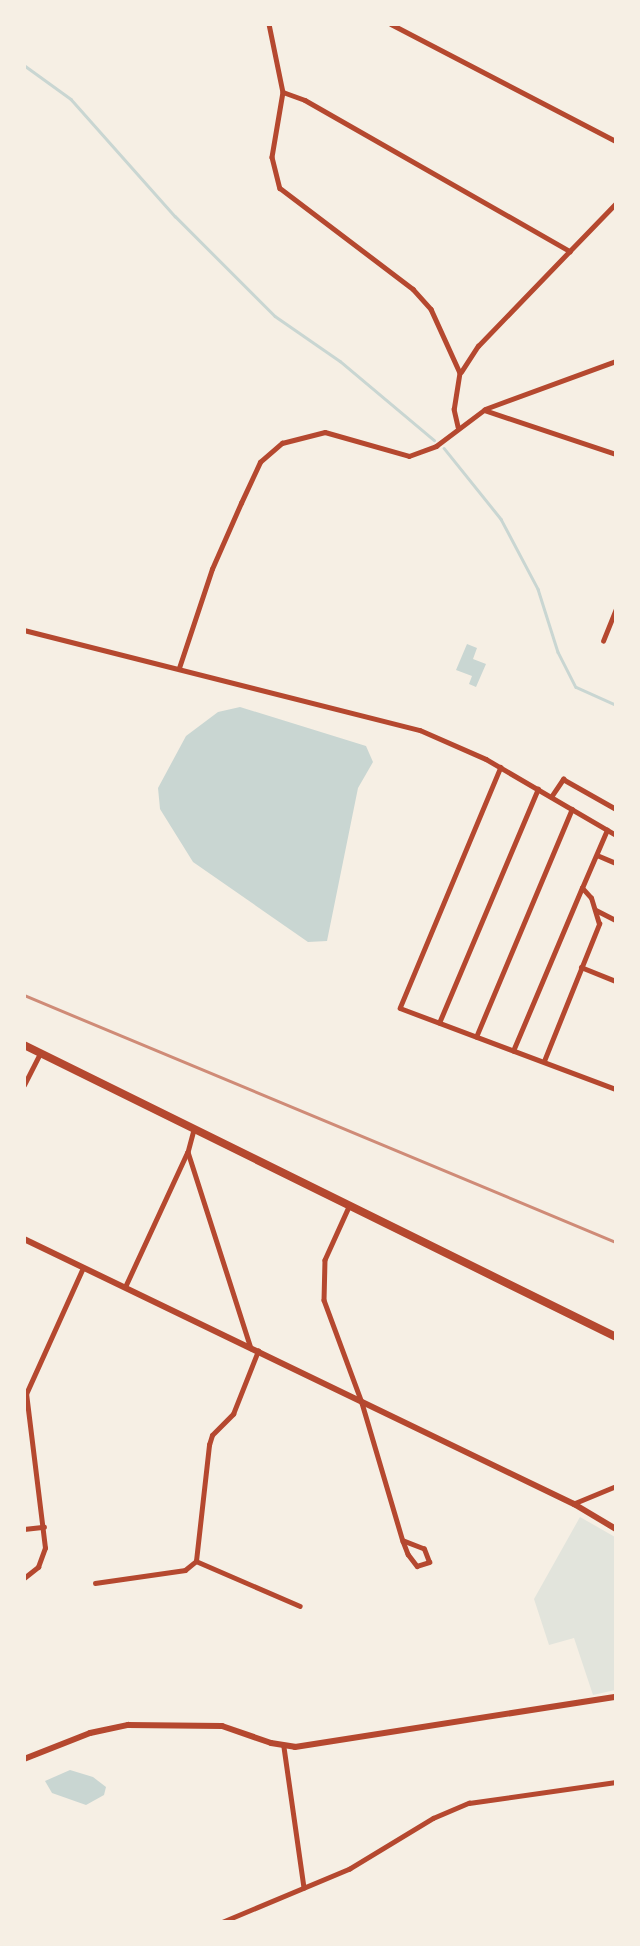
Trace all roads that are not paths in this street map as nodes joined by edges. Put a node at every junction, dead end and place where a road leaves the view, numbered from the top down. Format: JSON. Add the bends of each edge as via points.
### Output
{"nodes":[{"id":1,"x":269,"y":24,"type":"edge"},
{"id":2,"x":391,"y":24,"type":"edge"},
{"id":3,"x":283,"y":92,"type":"junction"},
{"id":4,"x":615,"y":141,"type":"edge"},
{"id":5,"x":615,"y":203,"type":"edge"},
{"id":6,"x":570,"y":251,"type":"junction"},
{"id":7,"x":615,"y":361,"type":"edge"},
{"id":8,"x":460,"y":373,"type":"junction"},
{"id":9,"x":484,"y":410,"type":"junction"},
{"id":10,"x":458,"y":427,"type":"junction"},
{"id":11,"x":615,"y":454,"type":"edge"},
{"id":12,"x":615,"y":609,"type":"edge"},
{"id":13,"x":24,"y":630,"type":"edge"},
{"id":14,"x":603,"y":641,"type":"dead end"},
{"id":15,"x":179,"y":668,"type":"junction"},
{"id":16,"x":501,"y":767,"type":"junction"},
{"id":17,"x":538,"y":789,"type":"junction"},
{"id":18,"x":551,"y":797,"type":"junction"},
{"id":19,"x":572,"y":809,"type":"junction"},
{"id":20,"x":615,"y":809,"type":"edge"},
{"id":21,"x":607,"y":830,"type":"junction"},
{"id":22,"x":615,"y":835,"type":"edge"},
{"id":23,"x":597,"y":855,"type":"junction"},
{"id":24,"x":615,"y":863,"type":"edge"},
{"id":25,"x":582,"y":888,"type":"junction"},
{"id":26,"x":596,"y":910,"type":"junction"},
{"id":27,"x":615,"y":920,"type":"edge"},
{"id":28,"x":580,"y":967,"type":"junction"},
{"id":29,"x":615,"y":981,"type":"edge"},
{"id":30,"x":439,"y":1023,"type":"junction"},
{"id":31,"x":476,"y":1037,"type":"junction"},
{"id":32,"x":24,"y":1045,"type":"edge"},
{"id":33,"x":513,"y":1051,"type":"junction"},
{"id":34,"x":41,"y":1053,"type":"junction"},
{"id":35,"x":544,"y":1061,"type":"junction"},
{"id":36,"x":24,"y":1086,"type":"edge"},
{"id":37,"x":615,"y":1090,"type":"edge"},
{"id":38,"x":195,"y":1128,"type":"junction"},
{"id":39,"x":188,"y":1152,"type":"junction"},
{"id":40,"x":351,"y":1203,"type":"junction"},
{"id":41,"x":24,"y":1239,"type":"edge"},
{"id":42,"x":83,"y":1268,"type":"junction"},
{"id":43,"x":125,"y":1287,"type":"junction"},
{"id":44,"x":615,"y":1336,"type":"edge"},
{"id":45,"x":255,"y":1350,"type":"junction"},
{"id":46,"x":362,"y":1403,"type":"junction"},
{"id":47,"x":31,"y":1460,"type":"junction"},
{"id":48,"x":24,"y":1463,"type":"edge"},
{"id":49,"x":615,"y":1486,"type":"edge"},
{"id":50,"x":574,"y":1504,"type":"junction"},
{"id":51,"x":44,"y":1527,"type":"junction"},
{"id":52,"x":24,"y":1529,"type":"edge"},
{"id":53,"x":615,"y":1529,"type":"edge"},
{"id":54,"x":403,"y":1541,"type":"junction"},
{"id":55,"x":196,"y":1561,"type":"junction"},
{"id":56,"x":24,"y":1577,"type":"edge"},
{"id":57,"x":95,"y":1583,"type":"dead end"},
{"id":58,"x":300,"y":1606,"type":"dead end"},
{"id":59,"x":615,"y":1697,"type":"edge"},
{"id":60,"x":284,"y":1747,"type":"junction"},
{"id":61,"x":24,"y":1759,"type":"edge"},
{"id":62,"x":615,"y":1782,"type":"edge"},
{"id":63,"x":304,"y":1888,"type":"junction"},
{"id":64,"x":222,"y":1922,"type":"edge"}],
"edges":[{"from":1,"to":3,"type":"street"},
{"from":2,"to":4,"type":"street"},
{"from":3,"to":6,"type":"street","via":[[305,100]]},
{"from":3,"to":8,"type":"street","via":[[272,157],[279,188],[423,299],[440,323]]},
{"from":5,"to":6,"type":"street"},
{"from":6,"to":8,"type":"street","via":[[478,346]]},
{"from":7,"to":9,"type":"street"},
{"from":8,"to":10,"type":"street","via":[[454,409]]},
{"from":9,"to":10,"type":"street"},
{"from":9,"to":11,"type":"street"},
{"from":10,"to":15,"type":"street","via":[[436,446],[409,456],[325,432],[296,436],[268,452],[212,569]]},
{"from":12,"to":14,"type":"street"},
{"from":13,"to":15,"type":"street"},
{"from":15,"to":16,"type":"street","via":[[394,722]]},
{"from":16,"to":17,"type":"street"},
{"from":16,"to":30,"type":"street","via":[[400,1008]]},
{"from":17,"to":18,"type":"street"},
{"from":17,"to":30,"type":"street"},
{"from":18,"to":19,"type":"street"},
{"from":18,"to":20,"type":"street","via":[[563,779]]},
{"from":19,"to":21,"type":"street"},
{"from":19,"to":31,"type":"street"},
{"from":21,"to":22,"type":"street"},
{"from":21,"to":23,"type":"street"},
{"from":23,"to":24,"type":"street"},
{"from":23,"to":25,"type":"street"},
{"from":25,"to":26,"type":"street"},
{"from":25,"to":33,"type":"street"},
{"from":26,"to":27,"type":"street"},
{"from":26,"to":28,"type":"street","via":[[599,925]]},
{"from":28,"to":29,"type":"street"},
{"from":28,"to":35,"type":"street"},
{"from":30,"to":31,"type":"street"},
{"from":31,"to":33,"type":"street"},
{"from":32,"to":34,"type":"main road"},
{"from":33,"to":35,"type":"street"},
{"from":34,"to":36,"type":"street"},
{"from":34,"to":38,"type":"main road"},
{"from":35,"to":37,"type":"street"},
{"from":38,"to":39,"type":"street"},
{"from":38,"to":40,"type":"main road"},
{"from":39,"to":43,"type":"street"},
{"from":39,"to":45,"type":"street"},
{"from":40,"to":44,"type":"main road"},
{"from":40,"to":46,"type":"street","via":[[327,1254],[322,1278],[325,1304]]},
{"from":41,"to":42,"type":"street"},
{"from":42,"to":43,"type":"street"},
{"from":42,"to":47,"type":"street","via":[[26,1394]]},
{"from":43,"to":45,"type":"street"},
{"from":45,"to":46,"type":"street"},
{"from":45,"to":55,"type":"street","via":[[233,1413],[212,1435],[209,1445]]},
{"from":46,"to":50,"type":"street"},
{"from":46,"to":54,"type":"street"},
{"from":47,"to":48,"type":"street"},
{"from":47,"to":51,"type":"street"},
{"from":49,"to":50,"type":"street"},
{"from":50,"to":53,"type":"street"},
{"from":51,"to":52,"type":"street"},
{"from":51,"to":56,"type":"street","via":[[44,1555]]},
{"from":54,"to":54,"type":"street","via":[[417,1566],[429,1562],[424,1549]]},
{"from":55,"to":57,"type":"street","via":[[185,1570]]},
{"from":55,"to":58,"type":"street"},
{"from":59,"to":60,"type":"street"},
{"from":60,"to":61,"type":"street","via":[[222,1726],[128,1725],[90,1733]]},
{"from":60,"to":63,"type":"street"},
{"from":62,"to":63,"type":"street","via":[[469,1803],[433,1818],[349,1869]]},
{"from":63,"to":64,"type":"street"}]}
